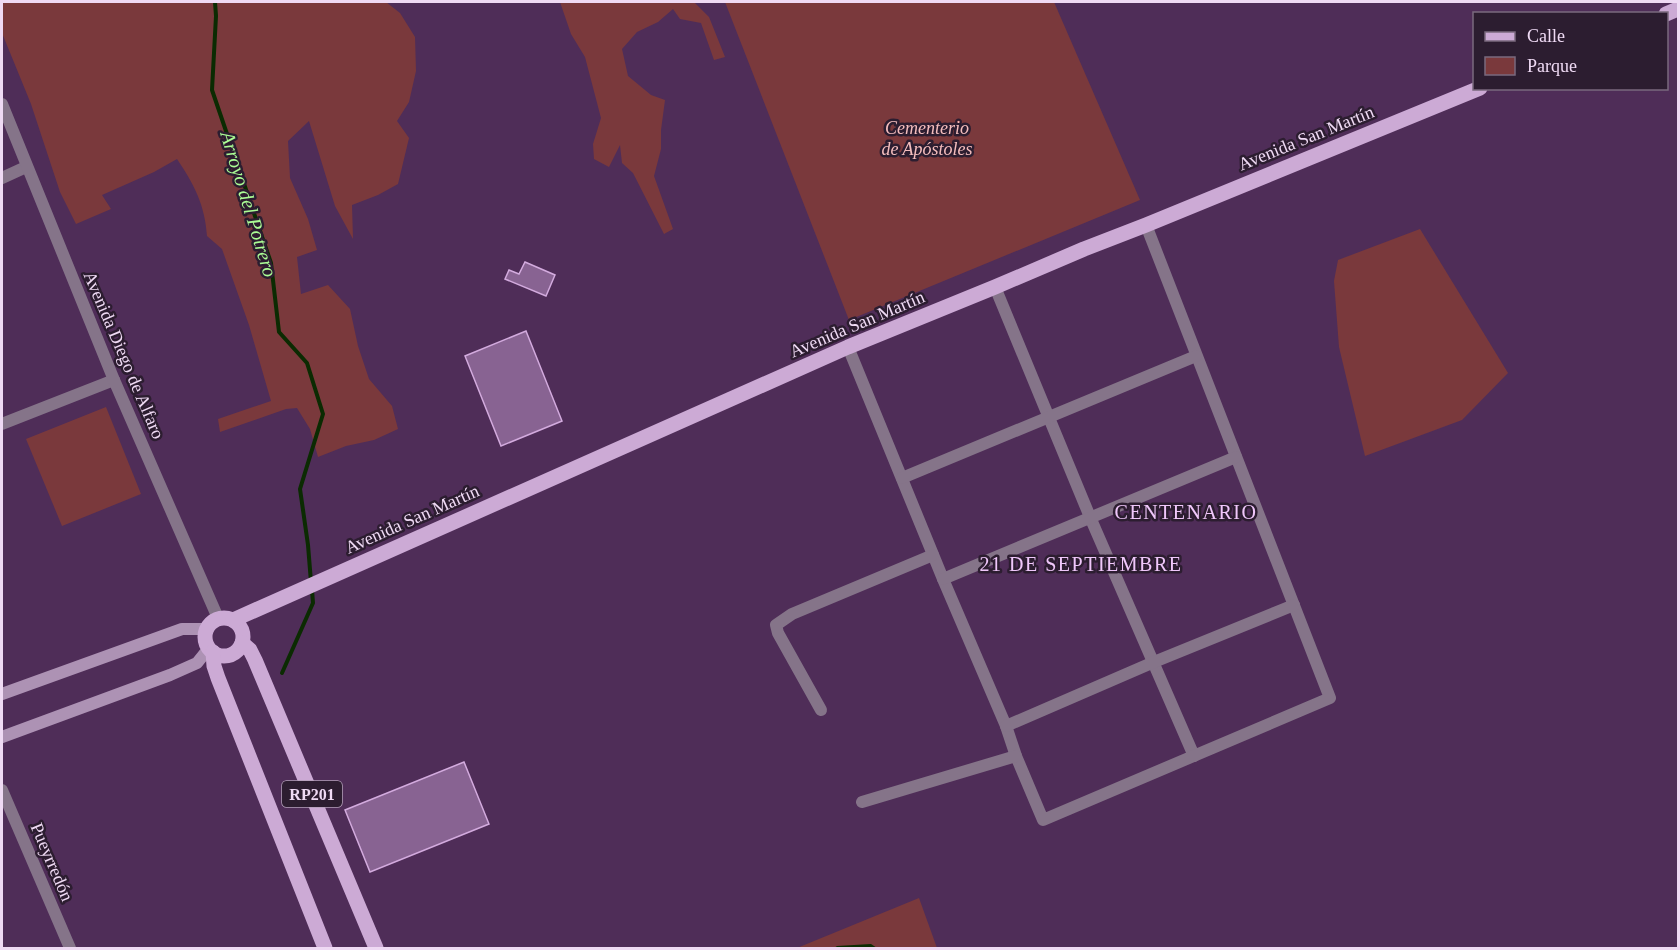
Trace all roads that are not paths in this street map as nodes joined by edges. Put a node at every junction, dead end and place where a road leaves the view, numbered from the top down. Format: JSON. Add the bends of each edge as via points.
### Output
{"nodes":[{"id":1,"x":1475,"y":90,"type":"edge"},
{"id":2,"x":2,"y":104,"type":"edge"},
{"id":3,"x":26,"y":167,"type":"junction"},
{"id":4,"x":2,"y":178,"type":"edge"},
{"id":5,"x":1146,"y":225,"type":"junction"},
{"id":6,"x":995,"y":287,"type":"junction"},
{"id":7,"x":848,"y":347,"type":"junction"},
{"id":8,"x":1196,"y":356,"type":"junction"},
{"id":9,"x":114,"y":380,"type":"junction"},
{"id":10,"x":1048,"y":416,"type":"junction"},
{"id":11,"x":2,"y":424,"type":"edge"},
{"id":12,"x":1236,"y":458,"type":"junction"},
{"id":13,"x":902,"y":478,"type":"junction"},
{"id":14,"x":1090,"y":517,"type":"junction"},
{"id":15,"x":933,"y":555,"type":"junction"},
{"id":16,"x":943,"y":579,"type":"junction"},
{"id":17,"x":1294,"y":605,"type":"junction"},
{"id":18,"x":256,"y":610,"type":"junction"},
{"id":19,"x":220,"y":622,"type":"junction"},
{"id":20,"x":243,"y":638,"type":"junction"},
{"id":21,"x":211,"y":650,"type":"junction"},
{"id":22,"x":1154,"y":662,"type":"junction"},
{"id":23,"x":2,"y":694,"type":"edge"},
{"id":24,"x":821,"y":710,"type":"dead end"},
{"id":25,"x":1006,"y":726,"type":"junction"},
{"id":26,"x":2,"y":737,"type":"edge"},
{"id":27,"x":1016,"y":756,"type":"junction"},
{"id":28,"x":1194,"y":756,"type":"junction"},
{"id":29,"x":2,"y":790,"type":"edge"},
{"id":30,"x":862,"y":802,"type":"dead end"},
{"id":31,"x":70,"y":948,"type":"edge"},
{"id":32,"x":324,"y":948,"type":"edge"},
{"id":33,"x":376,"y":948,"type":"edge"}],
"edges":[{"from":1,"to":5,"type":"main road","name":"Avenida San Martín"},
{"from":2,"to":3,"type":"street","name":"Avenida Diego de Alfaro","number":"RP201"},
{"from":3,"to":4,"type":"street"},
{"from":3,"to":9,"type":"street","name":"Avenida Diego de Alfaro","number":"RP201"},
{"from":5,"to":6,"type":"main road","name":"Avenida San Martín"},
{"from":5,"to":8,"type":"street"},
{"from":6,"to":7,"type":"main road","name":"Avenida San Martín"},
{"from":6,"to":10,"type":"street"},
{"from":7,"to":13,"type":"street"},
{"from":7,"to":18,"type":"main road","name":"Avenida San Martín"},
{"from":8,"to":10,"type":"street"},
{"from":8,"to":12,"type":"street"},
{"from":9,"to":11,"type":"street"},
{"from":9,"to":19,"type":"street","name":"Avenida Diego de Alfaro","number":"RP201"},
{"from":10,"to":13,"type":"street"},
{"from":10,"to":14,"type":"street"},
{"from":12,"to":14,"type":"street"},
{"from":12,"to":17,"type":"street"},
{"from":13,"to":15,"type":"street"},
{"from":14,"to":16,"type":"street"},
{"from":14,"to":22,"type":"street"},
{"from":15,"to":16,"type":"street"},
{"from":15,"to":24,"type":"street","via":[[792,614],[776,625]]},
{"from":16,"to":25,"type":"street"},
{"from":17,"to":22,"type":"street"},
{"from":17,"to":28,"type":"street","via":[[1330,698]]},
{"from":18,"to":19,"type":"main road","name":"Avenida San Martín"},
{"from":18,"to":20,"type":"main road"},
{"from":19,"to":20,"type":"main road","number":"RP201","via":[[240,625]]},
{"from":19,"to":21,"type":"main road","number":"RP201","via":[[205,639]]},
{"from":19,"to":23,"type":"main road","via":[[182,629]]},
{"from":20,"to":21,"type":"main road","via":[[238,650],[230,655],[221,656]]},
{"from":20,"to":33,"type":"main road","number":"RP201"},
{"from":21,"to":26,"type":"main road","via":[[197,663],[170,675]]},
{"from":21,"to":32,"type":"main road","number":"RP201","via":[[218,678]]},
{"from":22,"to":25,"type":"street"},
{"from":22,"to":28,"type":"street"},
{"from":25,"to":27,"type":"street"},
{"from":27,"to":28,"type":"street","via":[[1043,820]]},
{"from":27,"to":30,"type":"street"},
{"from":29,"to":31,"type":"street","name":"Pueyrredón"}]}
